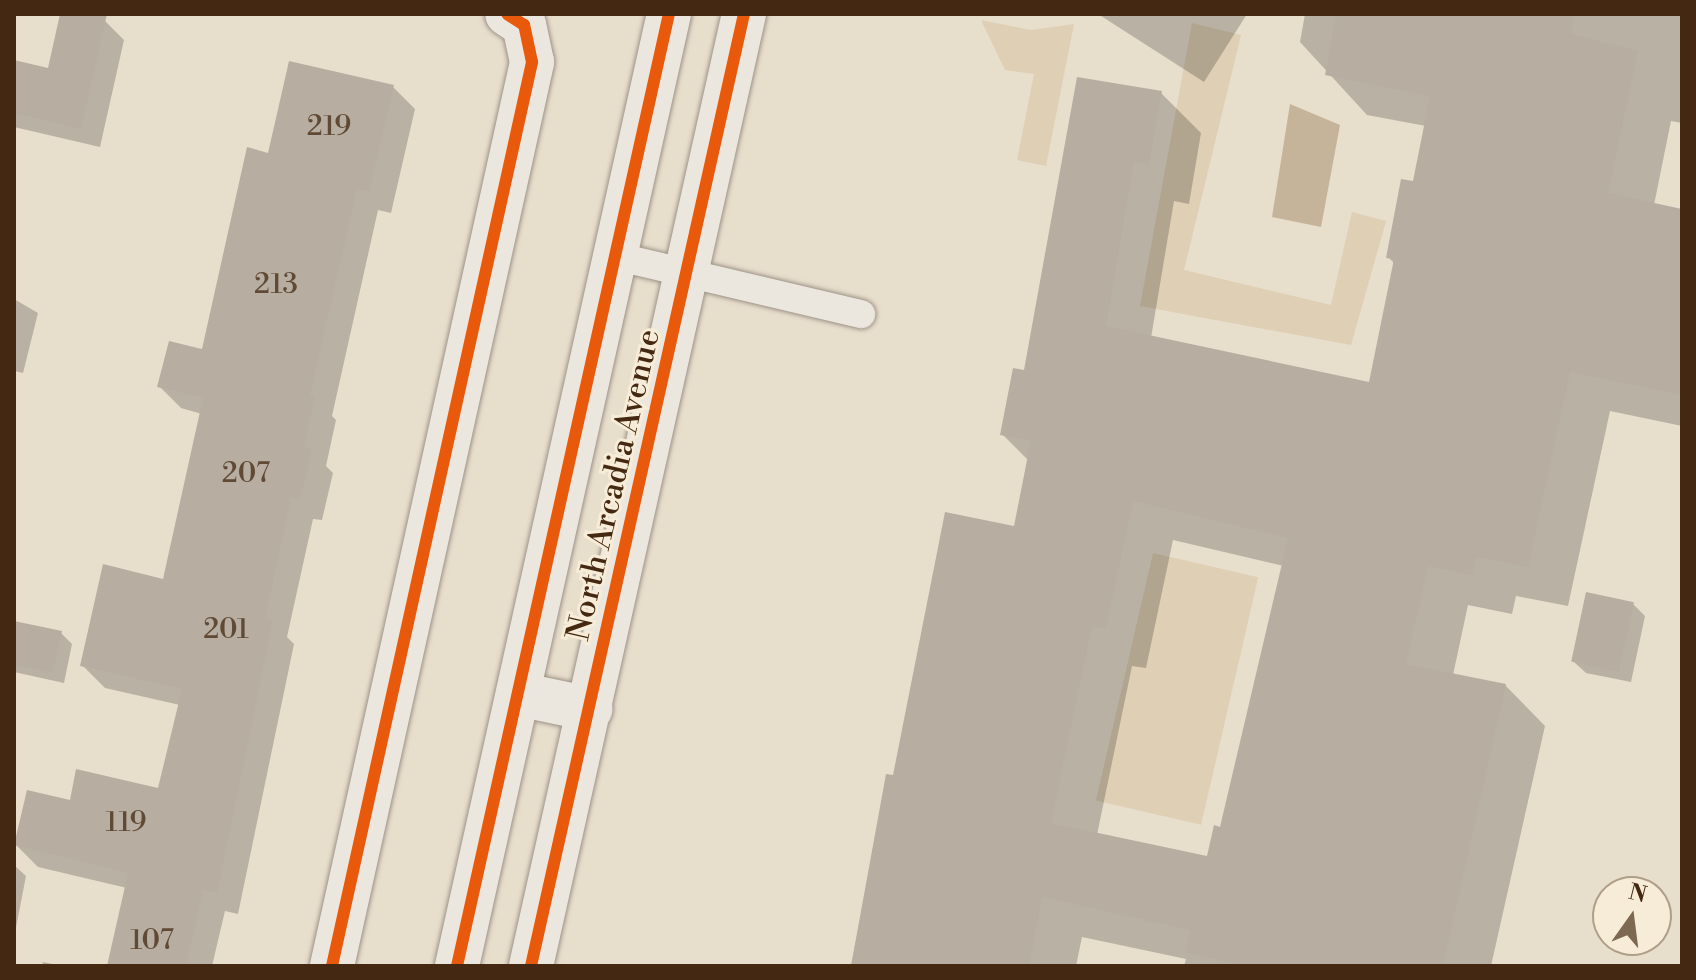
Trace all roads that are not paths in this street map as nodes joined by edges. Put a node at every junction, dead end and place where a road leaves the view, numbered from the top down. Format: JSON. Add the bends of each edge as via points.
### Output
{"nodes":[{"id":1,"x":669,"y":14,"type":"edge"},
{"id":2,"x":744,"y":14,"type":"edge"},
{"id":3,"x":516,"y":19,"type":"edge"},
{"id":4,"x":615,"y":256,"type":"junction"},
{"id":5,"x":688,"y":273,"type":"junction"},
{"id":6,"x":861,"y":314,"type":"dead end"},
{"id":7,"x":518,"y":694,"type":"junction"},
{"id":8,"x":590,"y":709,"type":"junction"},
{"id":9,"x":332,"y":966,"type":"edge"},
{"id":10,"x":457,"y":966,"type":"edge"},
{"id":11,"x":531,"y":966,"type":"edge"}],
"edges":[{"from":1,"to":4,"type":"street","name":"North Arcadia Avenue"},
{"from":2,"to":5,"type":"street","name":"North Arcadia Avenue"},
{"from":3,"to":9,"type":"street","via":[[532,62]]},
{"from":4,"to":5,"type":"lane"},
{"from":4,"to":7,"type":"street","name":"North Arcadia Avenue"},
{"from":5,"to":6,"type":"lane"},
{"from":5,"to":8,"type":"street","name":"North Arcadia Avenue"},
{"from":7,"to":8,"type":"street"},
{"from":7,"to":10,"type":"street","name":"North Arcadia Avenue"},
{"from":8,"to":11,"type":"street","name":"North Arcadia Avenue"}]}
